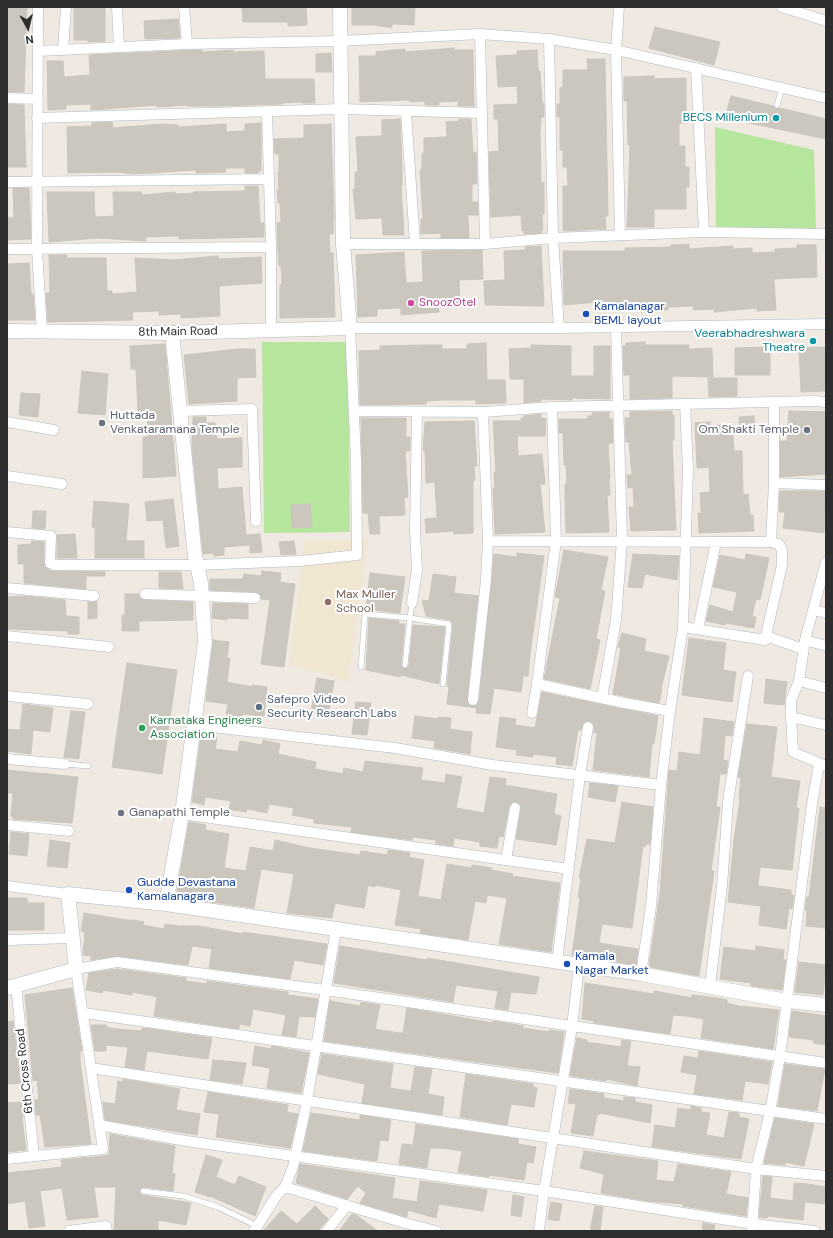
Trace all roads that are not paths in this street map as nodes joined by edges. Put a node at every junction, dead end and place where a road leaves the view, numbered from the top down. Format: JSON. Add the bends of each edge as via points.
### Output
{"nodes":[{"id":1,"x":38,"y":7,"type":"edge"},
{"id":2,"x":66,"y":7,"type":"edge"},
{"id":3,"x":117,"y":7,"type":"edge"},
{"id":4,"x":184,"y":7,"type":"edge"},
{"id":5,"x":340,"y":7,"type":"edge"},
{"id":6,"x":619,"y":7,"type":"edge"},
{"id":7,"x":782,"y":7,"type":"edge"},
{"id":8,"x":826,"y":21,"type":"edge"},
{"id":9,"x":480,"y":34,"type":"junction"},
{"id":10,"x":549,"y":39,"type":"junction"},
{"id":11,"x":340,"y":41,"type":"junction"},
{"id":12,"x":187,"y":44,"type":"junction"},
{"id":13,"x":119,"y":47,"type":"junction"},
{"id":14,"x":63,"y":50,"type":"junction"},
{"id":15,"x":616,"y":50,"type":"junction"},
{"id":16,"x":38,"y":51,"type":"junction"},
{"id":17,"x":696,"y":68,"type":"junction"},
{"id":18,"x":782,"y":88,"type":"junction"},
{"id":19,"x":7,"y":98,"type":"edge"},
{"id":20,"x":826,"y":98,"type":"edge"},
{"id":21,"x":38,"y":99,"type":"junction"},
{"id":22,"x":777,"y":105,"type":"dead end"},
{"id":23,"x":341,"y":110,"type":"junction"},
{"id":24,"x":267,"y":112,"type":"junction"},
{"id":25,"x":406,"y":112,"type":"junction"},
{"id":26,"x":482,"y":113,"type":"junction"},
{"id":27,"x":37,"y":118,"type":"junction"},
{"id":28,"x":269,"y":179,"type":"junction"},
{"id":29,"x":7,"y":182,"type":"edge"},
{"id":30,"x":37,"y":182,"type":"junction"},
{"id":31,"x":704,"y":232,"type":"junction"},
{"id":32,"x":826,"y":234,"type":"edge"},
{"id":33,"x":620,"y":235,"type":"junction"},
{"id":34,"x":553,"y":238,"type":"junction"},
{"id":35,"x":415,"y":243,"type":"junction"},
{"id":36,"x":343,"y":244,"type":"junction"},
{"id":37,"x":485,"y":244,"type":"junction"},
{"id":38,"x":271,"y":247,"type":"junction"},
{"id":39,"x":7,"y":249,"type":"edge"},
{"id":40,"x":37,"y":250,"type":"junction"},
{"id":41,"x":826,"y":324,"type":"edge"},
{"id":42,"x":616,"y":327,"type":"junction"},
{"id":43,"x":350,"y":328,"type":"junction"},
{"id":44,"x":559,"y":328,"type":"junction"},
{"id":45,"x":271,"y":329,"type":"junction"},
{"id":46,"x":7,"y":331,"type":"edge"},
{"id":47,"x":42,"y":332,"type":"junction"},
{"id":48,"x":172,"y":333,"type":"junction"},
{"id":49,"x":774,"y":402,"type":"junction"},
{"id":50,"x":826,"y":402,"type":"edge"},
{"id":51,"x":685,"y":404,"type":"junction"},
{"id":52,"x":619,"y":406,"type":"junction"},
{"id":53,"x":552,"y":407,"type":"junction"},
{"id":54,"x":182,"y":411,"type":"junction"},
{"id":55,"x":354,"y":411,"type":"junction"},
{"id":56,"x":417,"y":412,"type":"junction"},
{"id":57,"x":484,"y":412,"type":"junction"},
{"id":58,"x":7,"y":418,"type":"edge"},
{"id":59,"x":7,"y":423,"type":"edge"},
{"id":60,"x":54,"y":430,"type":"dead end"},
{"id":61,"x":7,"y":476,"type":"edge"},
{"id":62,"x":774,"y":483,"type":"junction"},
{"id":63,"x":62,"y":484,"type":"dead end"},
{"id":64,"x":826,"y":485,"type":"edge"},
{"id":65,"x":256,"y":521,"type":"dead end"},
{"id":66,"x":7,"y":532,"type":"edge"},
{"id":67,"x":622,"y":540,"type":"junction"},
{"id":68,"x":488,"y":541,"type":"junction"},
{"id":69,"x":556,"y":541,"type":"junction"},
{"id":70,"x":687,"y":541,"type":"junction"},
{"id":71,"x":716,"y":542,"type":"junction"},
{"id":72,"x":771,"y":542,"type":"junction"},
{"id":73,"x":826,"y":562,"type":"edge"},
{"id":74,"x":197,"y":565,"type":"junction"},
{"id":75,"x":823,"y":581,"type":"edge"},
{"id":76,"x":7,"y":588,"type":"edge"},
{"id":77,"x":145,"y":594,"type":"dead end"},
{"id":78,"x":94,"y":596,"type":"dead end"},
{"id":79,"x":202,"y":596,"type":"junction"},
{"id":80,"x":256,"y":598,"type":"dead end"},
{"id":81,"x":412,"y":603,"type":"joint"},
{"id":82,"x":813,"y":610,"type":"junction"},
{"id":83,"x":826,"y":613,"type":"edge"},
{"id":84,"x":410,"y":618,"type":"junction"},
{"id":85,"x":683,"y":627,"type":"junction"},
{"id":86,"x":698,"y":629,"type":"junction"},
{"id":87,"x":7,"y":636,"type":"edge"},
{"id":88,"x":766,"y":636,"type":"junction"},
{"id":89,"x":804,"y":644,"type":"junction"},
{"id":90,"x":826,"y":646,"type":"edge"},
{"id":91,"x":109,"y":647,"type":"dead end"},
{"id":92,"x":405,"y":665,"type":"dead end"},
{"id":93,"x":361,"y":667,"type":"dead end"},
{"id":94,"x":748,"y":676,"type":"dead end"},
{"id":95,"x":799,"y":681,"type":"junction"},
{"id":96,"x":443,"y":684,"type":"dead end"},
{"id":97,"x":537,"y":684,"type":"junction"},
{"id":98,"x":826,"y":688,"type":"edge"},
{"id":99,"x":7,"y":696,"type":"edge"},
{"id":100,"x":602,"y":698,"type":"junction"},
{"id":101,"x":473,"y":700,"type":"dead end"},
{"id":102,"x":88,"y":704,"type":"dead end"},
{"id":103,"x":670,"y":711,"type":"junction"},
{"id":104,"x":532,"y":714,"type":"dead end"},
{"id":105,"x":791,"y":717,"type":"junction"},
{"id":106,"x":194,"y":725,"type":"junction"},
{"id":107,"x":826,"y":725,"type":"edge"},
{"id":108,"x":588,"y":727,"type":"dead end"},
{"id":109,"x":7,"y":759,"type":"edge"},
{"id":110,"x":64,"y":764,"type":"joint"},
{"id":111,"x":823,"y":765,"type":"edge"},
{"id":112,"x":88,"y":766,"type":"dead end"},
{"id":113,"x":580,"y":775,"type":"junction"},
{"id":114,"x":661,"y":785,"type":"junction"},
{"id":115,"x":515,"y":808,"type":"dead end"},
{"id":116,"x":182,"y":814,"type":"junction"},
{"id":117,"x":7,"y":825,"type":"edge"},
{"id":118,"x":69,"y":830,"type":"dead end"},
{"id":119,"x":506,"y":860,"type":"junction"},
{"id":120,"x":569,"y":869,"type":"junction"},
{"id":121,"x":7,"y":886,"type":"edge"},
{"id":122,"x":68,"y":894,"type":"junction"},
{"id":123,"x":166,"y":904,"type":"junction"},
{"id":124,"x":336,"y":929,"type":"junction"},
{"id":125,"x":71,"y":938,"type":"junction"},
{"id":126,"x":7,"y":940,"type":"edge"},
{"id":127,"x":557,"y":962,"type":"junction"},
{"id":128,"x":579,"y":966,"type":"junction"},
{"id":129,"x":76,"y":969,"type":"junction"},
{"id":130,"x":640,"y":974,"type":"junction"},
{"id":131,"x":710,"y":986,"type":"junction"},
{"id":132,"x":11,"y":987,"type":"edge"},
{"id":133,"x":325,"y":990,"type":"junction"},
{"id":134,"x":787,"y":1001,"type":"junction"},
{"id":135,"x":826,"y":1005,"type":"edge"},
{"id":136,"x":84,"y":1013,"type":"junction"},
{"id":137,"x":572,"y":1026,"type":"junction"},
{"id":138,"x":316,"y":1047,"type":"junction"},
{"id":139,"x":780,"y":1056,"type":"junction"},
{"id":140,"x":826,"y":1063,"type":"edge"},
{"id":141,"x":91,"y":1068,"type":"junction"},
{"id":142,"x":563,"y":1082,"type":"junction"},
{"id":143,"x":307,"y":1101,"type":"junction"},
{"id":144,"x":770,"y":1112,"type":"junction"},
{"id":145,"x":826,"y":1119,"type":"edge"},
{"id":146,"x":99,"y":1126,"type":"junction"},
{"id":147,"x":553,"y":1139,"type":"junction"},
{"id":148,"x":34,"y":1156,"type":"junction"},
{"id":149,"x":295,"y":1156,"type":"junction"},
{"id":150,"x":7,"y":1159,"type":"edge"},
{"id":151,"x":756,"y":1168,"type":"junction"},
{"id":152,"x":826,"y":1176,"type":"edge"},
{"id":153,"x":286,"y":1187,"type":"junction"},
{"id":154,"x":144,"y":1191,"type":"dead end"},
{"id":155,"x":544,"y":1191,"type":"junction"},
{"id":156,"x":347,"y":1205,"type":"junction"},
{"id":157,"x":402,"y":1227,"type":"edge"},
{"id":158,"x":752,"y":1227,"type":"edge"},
{"id":159,"x":256,"y":1228,"type":"edge"},
{"id":160,"x":70,"y":1231,"type":"edge"},
{"id":161,"x":107,"y":1231,"type":"edge"},
{"id":162,"x":327,"y":1231,"type":"edge"},
{"id":163,"x":436,"y":1231,"type":"edge"},
{"id":164,"x":539,"y":1231,"type":"edge"},
{"id":165,"x":815,"y":1231,"type":"edge"}],
"edges":[{"from":1,"to":16,"type":"street"},
{"from":2,"to":14,"type":"street"},
{"from":3,"to":13,"type":"street"},
{"from":4,"to":12,"type":"street"},
{"from":5,"to":11,"type":"street"},
{"from":6,"to":15,"type":"street"},
{"from":7,"to":8,"type":"street"},
{"from":9,"to":10,"type":"street"},
{"from":9,"to":11,"type":"street"},
{"from":9,"to":26,"type":"street"},
{"from":10,"to":15,"type":"street"},
{"from":10,"to":34,"type":"street"},
{"from":11,"to":12,"type":"street"},
{"from":11,"to":23,"type":"street"},
{"from":12,"to":13,"type":"street"},
{"from":13,"to":14,"type":"street"},
{"from":14,"to":16,"type":"street"},
{"from":15,"to":17,"type":"street"},
{"from":15,"to":33,"type":"street"},
{"from":16,"to":21,"type":"street"},
{"from":17,"to":18,"type":"street"},
{"from":17,"to":31,"type":"street"},
{"from":18,"to":20,"type":"street"},
{"from":18,"to":22,"type":"lane"},
{"from":19,"to":21,"type":"street"},
{"from":21,"to":27,"type":"street"},
{"from":23,"to":24,"type":"street"},
{"from":23,"to":25,"type":"street"},
{"from":23,"to":36,"type":"street"},
{"from":24,"to":27,"type":"street"},
{"from":24,"to":28,"type":"street"},
{"from":25,"to":26,"type":"street"},
{"from":25,"to":35,"type":"street"},
{"from":26,"to":37,"type":"street"},
{"from":27,"to":30,"type":"street"},
{"from":28,"to":30,"type":"street"},
{"from":28,"to":38,"type":"street"},
{"from":29,"to":30,"type":"street"},
{"from":30,"to":40,"type":"street"},
{"from":31,"to":32,"type":"street"},
{"from":31,"to":33,"type":"street"},
{"from":33,"to":34,"type":"street"},
{"from":34,"to":37,"type":"street"},
{"from":34,"to":44,"type":"street"},
{"from":35,"to":36,"type":"street"},
{"from":35,"to":37,"type":"street"},
{"from":36,"to":43,"type":"street"},
{"from":38,"to":40,"type":"street"},
{"from":38,"to":45,"type":"street"},
{"from":39,"to":40,"type":"street"},
{"from":40,"to":47,"type":"street"},
{"from":41,"to":42,"type":"street"},
{"from":42,"to":44,"type":"street"},
{"from":42,"to":52,"type":"street"},
{"from":43,"to":44,"type":"street"},
{"from":43,"to":45,"type":"street","name":"8th Main Road"},
{"from":43,"to":55,"type":"street"},
{"from":45,"to":48,"type":"street","name":"8th Main Road"},
{"from":46,"to":47,"type":"street","name":"8th Main Road"},
{"from":47,"to":48,"type":"street","name":"8th Main Road"},
{"from":48,"to":54,"type":"street"},
{"from":49,"to":50,"type":"street"},
{"from":49,"to":51,"type":"street"},
{"from":49,"to":62,"type":"street"},
{"from":51,"to":52,"type":"street"},
{"from":51,"to":70,"type":"street","via":[[688,470]]},
{"from":52,"to":53,"type":"street"},
{"from":52,"to":67,"type":"street"},
{"from":53,"to":57,"type":"street"},
{"from":53,"to":69,"type":"street"},
{"from":54,"to":65,"type":"street","via":[[252,409]]},
{"from":54,"to":74,"type":"street"},
{"from":55,"to":56,"type":"street"},
{"from":55,"to":74,"type":"street","via":[[357,555],[300,561]]},
{"from":56,"to":57,"type":"street"},
{"from":56,"to":81,"type":"street","via":[[417,570]]},
{"from":57,"to":68,"type":"street"},
{"from":58,"to":59,"type":"street"},
{"from":59,"to":60,"type":"street"},
{"from":61,"to":63,"type":"street"},
{"from":62,"to":64,"type":"street"},
{"from":62,"to":72,"type":"street"},
{"from":66,"to":74,"type":"street","via":[[51,536],[50,562],[54,565]]},
{"from":67,"to":69,"type":"street"},
{"from":67,"to":70,"type":"street"},
{"from":67,"to":100,"type":"street","via":[[616,620]]},
{"from":68,"to":69,"type":"street"},
{"from":68,"to":101,"type":"street"},
{"from":69,"to":97,"type":"street"},
{"from":70,"to":71,"type":"street"},
{"from":70,"to":85,"type":"street"},
{"from":71,"to":72,"type":"street"},
{"from":71,"to":86,"type":"street"},
{"from":72,"to":88,"type":"street","via":[[779,544],[782,565]]},
{"from":73,"to":75,"type":"street"},
{"from":74,"to":79,"type":"street"},
{"from":75,"to":82,"type":"street"},
{"from":76,"to":78,"type":"street"},
{"from":77,"to":79,"type":"street"},
{"from":79,"to":80,"type":"street"},
{"from":79,"to":106,"type":"street","via":[[205,642]]},
{"from":81,"to":84,"type":"lane"},
{"from":82,"to":83,"type":"street"},
{"from":82,"to":89,"type":"street"},
{"from":84,"to":92,"type":"lane"},
{"from":84,"to":93,"type":"lane","via":[[365,614]]},
{"from":84,"to":96,"type":"lane","via":[[449,624]]},
{"from":85,"to":86,"type":"street"},
{"from":85,"to":103,"type":"street"},
{"from":86,"to":88,"type":"street","via":[[765,640]]},
{"from":87,"to":91,"type":"street"},
{"from":88,"to":89,"type":"street"},
{"from":89,"to":90,"type":"street"},
{"from":89,"to":95,"type":"street"},
{"from":94,"to":131,"type":"street","via":[[728,802],[722,886]]},
{"from":95,"to":98,"type":"street"},
{"from":95,"to":105,"type":"street","via":[[791,700]]},
{"from":97,"to":100,"type":"street"},
{"from":97,"to":104,"type":"street"},
{"from":99,"to":102,"type":"street"},
{"from":100,"to":103,"type":"street"},
{"from":103,"to":114,"type":"street"},
{"from":105,"to":107,"type":"street"},
{"from":105,"to":111,"type":"street","via":[[793,752]]},
{"from":106,"to":113,"type":"street","via":[[394,748],[493,765]]},
{"from":106,"to":116,"type":"street"},
{"from":108,"to":113,"type":"street"},
{"from":109,"to":110,"type":"street"},
{"from":110,"to":112,"type":"lane"},
{"from":111,"to":134,"type":"street","via":[[812,804]]},
{"from":113,"to":114,"type":"street"},
{"from":113,"to":120,"type":"street"},
{"from":114,"to":130,"type":"street","via":[[651,906]]},
{"from":115,"to":119,"type":"street"},
{"from":116,"to":119,"type":"street"},
{"from":116,"to":123,"type":"street"},
{"from":117,"to":118,"type":"street"},
{"from":119,"to":120,"type":"street"},
{"from":120,"to":127,"type":"street"},
{"from":121,"to":122,"type":"street"},
{"from":122,"to":123,"type":"street"},
{"from":122,"to":125,"type":"street"},
{"from":123,"to":124,"type":"street"},
{"from":124,"to":127,"type":"street"},
{"from":124,"to":133,"type":"street"},
{"from":125,"to":126,"type":"street"},
{"from":125,"to":129,"type":"street"},
{"from":127,"to":128,"type":"street"},
{"from":128,"to":130,"type":"street"},
{"from":128,"to":137,"type":"street"},
{"from":129,"to":132,"type":"street"},
{"from":129,"to":133,"type":"street","via":[[117,962]]},
{"from":129,"to":136,"type":"street"},
{"from":130,"to":131,"type":"street"},
{"from":131,"to":134,"type":"street"},
{"from":132,"to":148,"type":"street","name":"6th Cross Road"},
{"from":133,"to":137,"type":"street"},
{"from":133,"to":138,"type":"street"},
{"from":134,"to":135,"type":"street"},
{"from":134,"to":139,"type":"street"},
{"from":136,"to":138,"type":"street"},
{"from":136,"to":141,"type":"street"},
{"from":137,"to":139,"type":"street"},
{"from":137,"to":142,"type":"street"},
{"from":138,"to":142,"type":"street"},
{"from":138,"to":143,"type":"street"},
{"from":139,"to":140,"type":"street"},
{"from":139,"to":144,"type":"street"},
{"from":141,"to":143,"type":"street"},
{"from":141,"to":146,"type":"street"},
{"from":142,"to":144,"type":"street"},
{"from":142,"to":147,"type":"street"},
{"from":143,"to":147,"type":"street"},
{"from":143,"to":149,"type":"street"},
{"from":144,"to":145,"type":"street"},
{"from":144,"to":151,"type":"street"},
{"from":146,"to":148,"type":"street","via":[[103,1149]]},
{"from":146,"to":149,"type":"street"},
{"from":147,"to":151,"type":"street"},
{"from":147,"to":155,"type":"street"},
{"from":148,"to":150,"type":"street"},
{"from":149,"to":153,"type":"street"},
{"from":149,"to":155,"type":"street"},
{"from":151,"to":152,"type":"street"},
{"from":151,"to":158,"type":"street"},
{"from":153,"to":156,"type":"street"},
{"from":153,"to":159,"type":"street","via":[[277,1195]]},
{"from":154,"to":159,"type":"lane","via":[[183,1196],[218,1207]]},
{"from":155,"to":158,"type":"street"},
{"from":155,"to":164,"type":"street"},
{"from":156,"to":157,"type":"street"},
{"from":156,"to":162,"type":"street"},
{"from":157,"to":163,"type":"street"},
{"from":158,"to":165,"type":"street"},
{"from":160,"to":161,"type":"street","via":[[106,1226]]}]}
